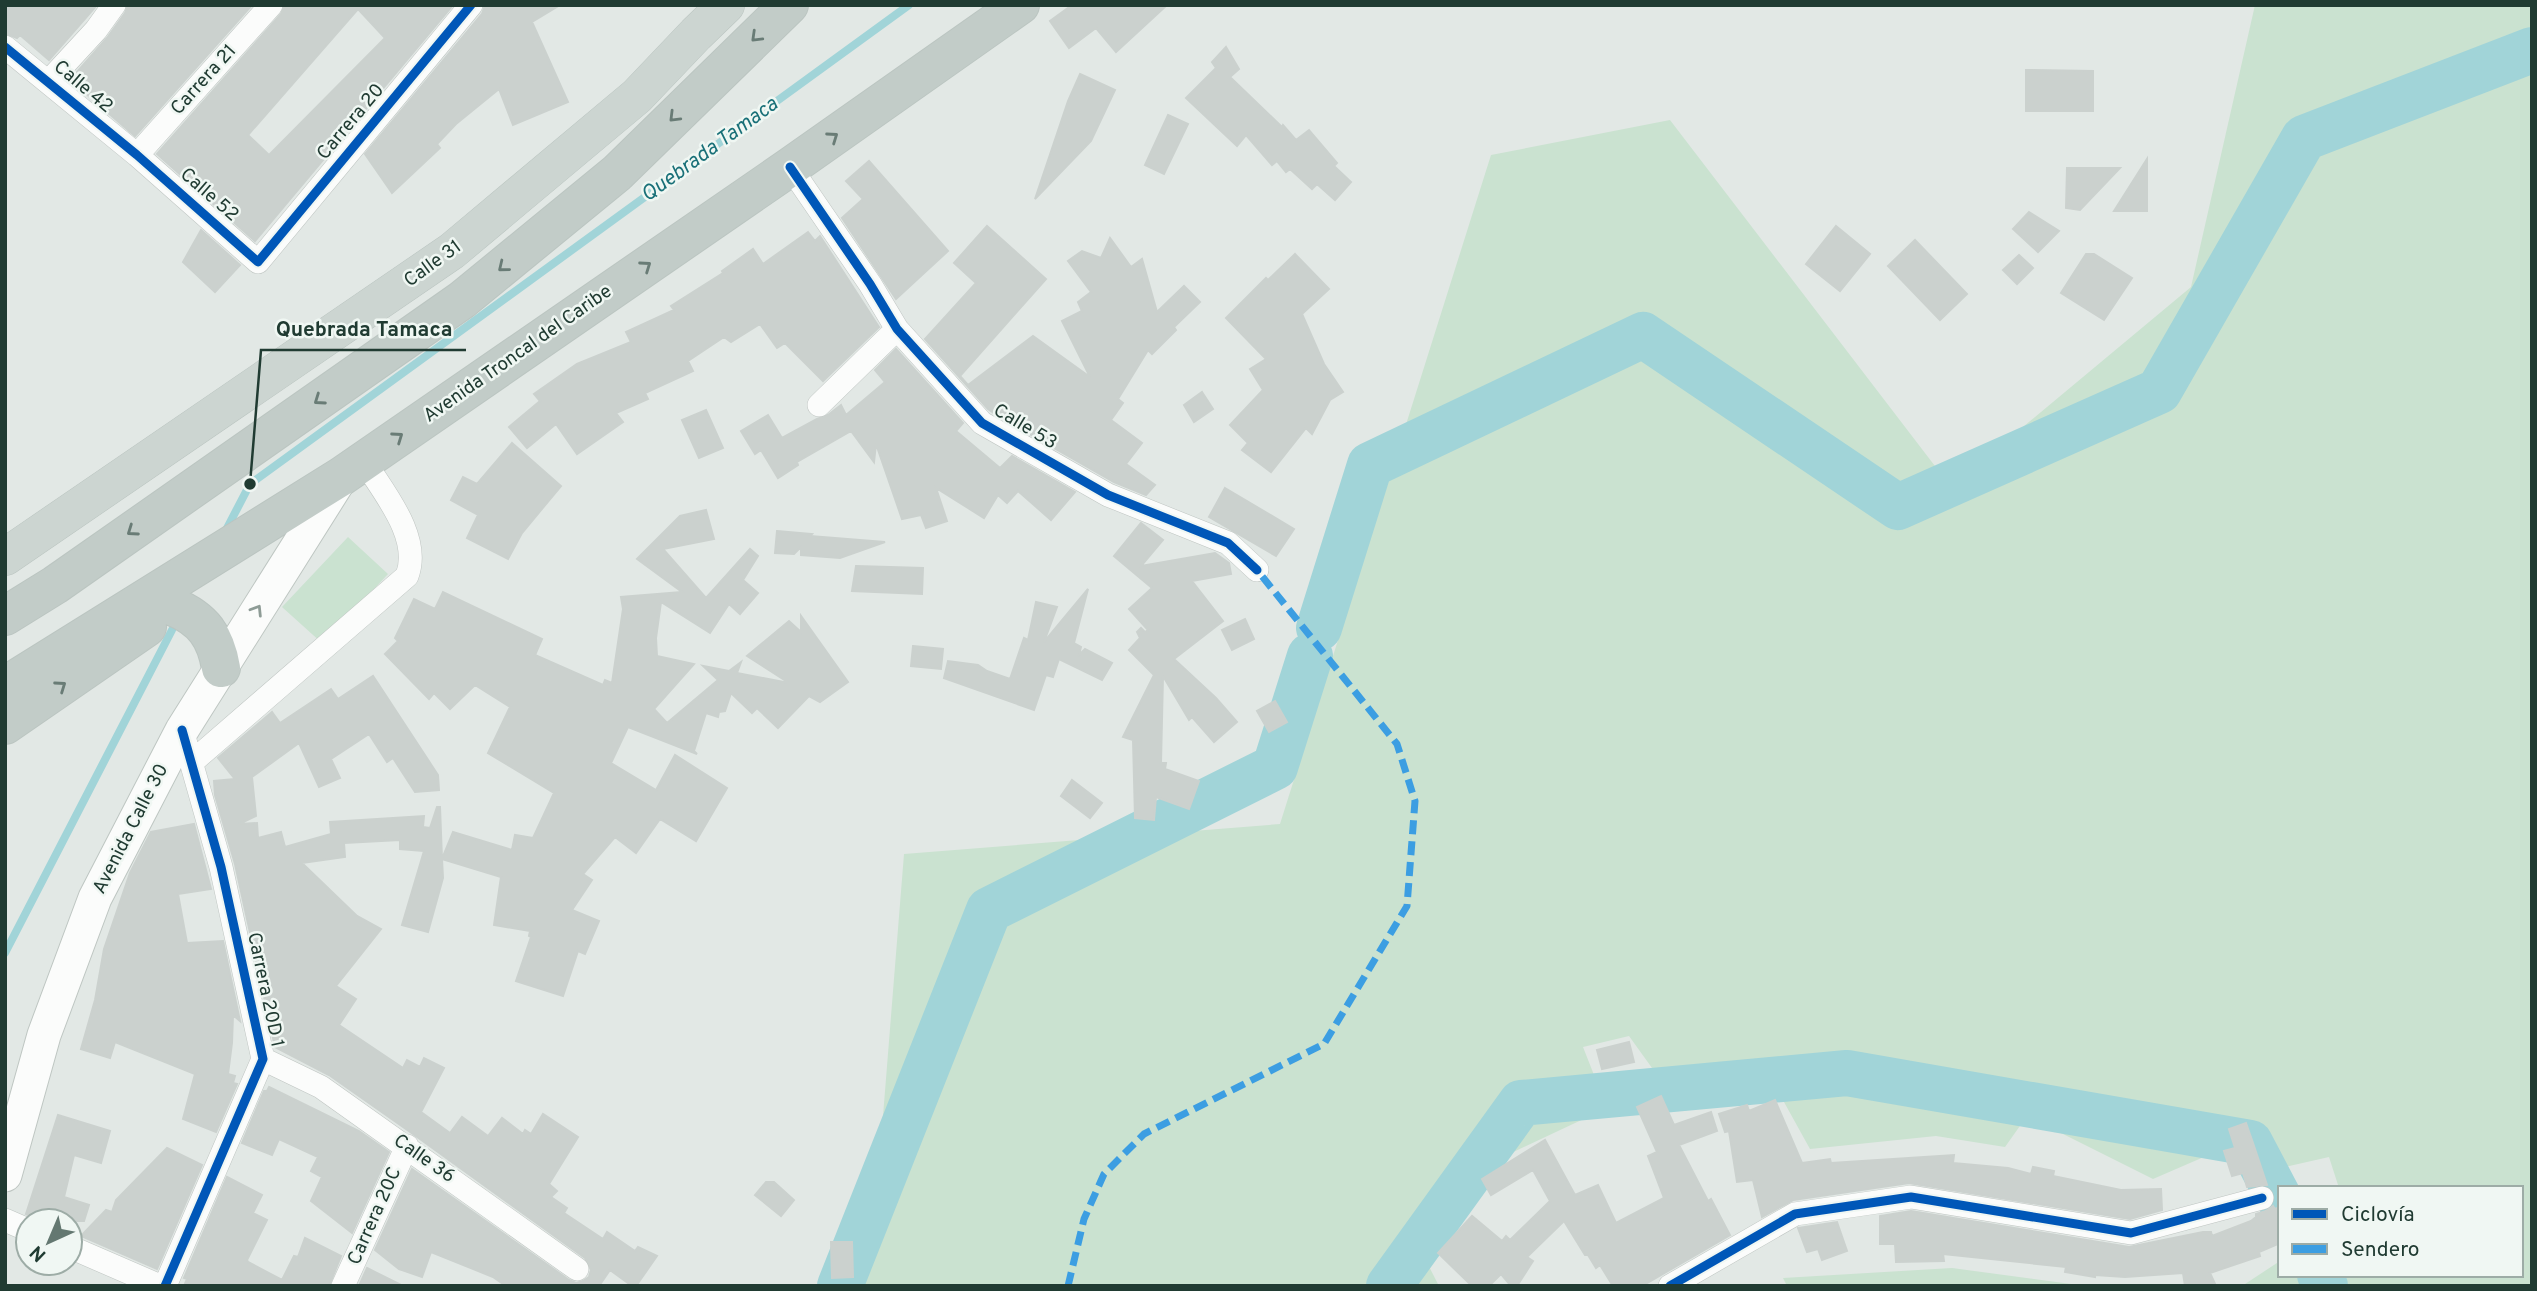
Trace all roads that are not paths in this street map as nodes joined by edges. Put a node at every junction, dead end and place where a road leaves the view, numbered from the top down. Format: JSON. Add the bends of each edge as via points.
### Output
{"nodes":[{"id":1,"x":114,"y":5,"type":"edge"},
{"id":2,"x":271,"y":5,"type":"edge"},
{"id":3,"x":471,"y":5,"type":"edge"},
{"id":4,"x":726,"y":5,"type":"edge"},
{"id":5,"x":789,"y":5,"type":"edge"},
{"id":6,"x":1020,"y":5,"type":"edge"},
{"id":7,"x":705,"y":20,"type":"edge"},
{"id":8,"x":5,"y":47,"type":"edge"},
{"id":9,"x":49,"y":81,"type":"junction"},
{"id":10,"x":136,"y":155,"type":"junction"},
{"id":11,"x":790,"y":167,"type":"junction"},
{"id":12,"x":258,"y":262,"type":"joint"},
{"id":13,"x":897,"y":329,"type":"junction"},
{"id":14,"x":819,"y":405,"type":"dead end"},
{"id":15,"x":353,"y":468,"type":"junction"},
{"id":16,"x":5,"y":557,"type":"edge"},
{"id":17,"x":1257,"y":570,"type":"dead end"},
{"id":18,"x":174,"y":607,"type":"junction"},
{"id":19,"x":5,"y":617,"type":"edge"},
{"id":20,"x":220,"y":667,"type":"junction"},
{"id":21,"x":5,"y":686,"type":"edge"},
{"id":22,"x":5,"y":725,"type":"edge"},
{"id":23,"x":182,"y":730,"type":"junction"},
{"id":24,"x":191,"y":763,"type":"junction"},
{"id":25,"x":263,"y":1059,"type":"junction"},
{"id":26,"x":407,"y":1146,"type":"junction"},
{"id":27,"x":5,"y":1175,"type":"edge"},
{"id":28,"x":2262,"y":1199,"type":"dead end"},
{"id":29,"x":84,"y":1253,"type":"edge"},
{"id":30,"x":578,"y":1269,"type":"dead end"},
{"id":31,"x":162,"y":1286,"type":"edge"},
{"id":32,"x":343,"y":1286,"type":"edge"},
{"id":33,"x":1670,"y":1286,"type":"edge"}],
"edges":[{"from":1,"to":9,"type":"street"},
{"from":2,"to":10,"type":"street","name":"Carrera 21"},
{"from":3,"to":12,"type":"street","name":"Carrera 20"},
{"from":4,"to":7,"type":"main road","name":"Calle 31"},
{"from":5,"to":19,"type":"highway","one_way":true,"via":[[617,173],[462,300]]},
{"from":11,"to":6,"type":"highway","name":"Avenida Troncal del Caribe","one_way":true},
{"from":7,"to":16,"type":"main road","name":"Calle 31","via":[[638,96],[452,251]]},
{"from":8,"to":9,"type":"street","name":"Calle 42"},
{"from":9,"to":10,"type":"street","name":"Calle 42"},
{"from":10,"to":12,"type":"street","name":"Calle 52"},
{"from":11,"to":13,"type":"street","name":"Calle 53"},
{"from":15,"to":11,"type":"highway","name":"Avenida Troncal del Caribe","one_way":true},
{"from":13,"to":14,"type":"street"},
{"from":13,"to":17,"type":"street","name":"Calle 53","via":[[982,423],[1108,495],[1228,543]]},
{"from":15,"to":18,"type":"highway"},
{"from":20,"to":15,"type":"main road","name":"Avenida Calle 30","one_way":true},
{"from":15,"to":21,"type":"highway","name":"Avenida Troncal del Caribe"},
{"from":15,"to":24,"type":"street","via":[[400,521],[412,563],[407,576]]},
{"from":18,"to":20,"type":"highway","via":[[189,613],[212,636]]},
{"from":22,"to":18,"type":"highway","one_way":true},
{"from":20,"to":23,"type":"main road","name":"Avenida Calle 30"},
{"from":23,"to":24,"type":"street","name":"Carrera 20D 1"},
{"from":23,"to":27,"type":"main road","name":"Avenida Calle 30","via":[[95,898],[44,1035]]},
{"from":24,"to":25,"type":"street","name":"Carrera 20D 1","via":[[221,867]]},
{"from":25,"to":26,"type":"street","name":"Calle 36","via":[[321,1087]]},
{"from":25,"to":31,"type":"street","name":"Carrera 20D 1"},
{"from":26,"to":30,"type":"street","name":"Calle 36"},
{"from":26,"to":32,"type":"street","name":"Carrera 20C"},
{"from":28,"to":33,"type":"street","via":[[2131,1233],[1911,1197],[1795,1214]]},
{"from":29,"to":31,"type":"street"}]}
